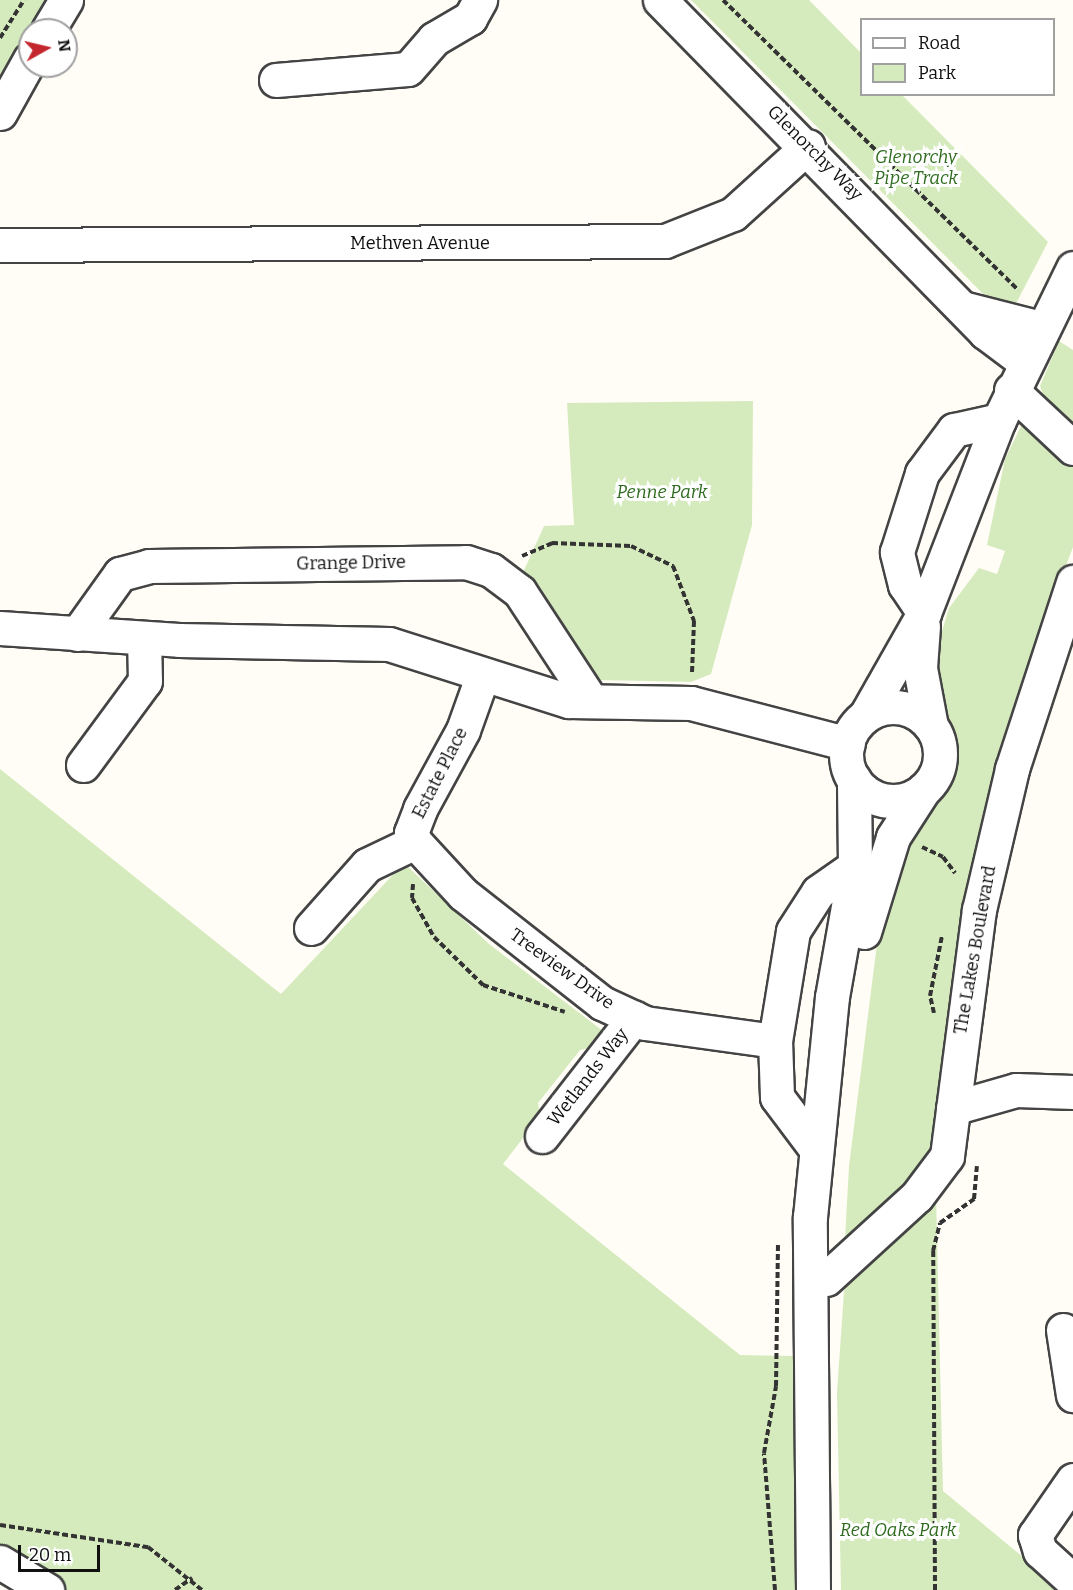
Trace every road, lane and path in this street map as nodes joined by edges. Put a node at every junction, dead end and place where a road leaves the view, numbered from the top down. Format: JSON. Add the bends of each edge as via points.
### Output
{"nodes":[{"id":1,"x":24,"y":0,"type":"edge"},
{"id":2,"x":66,"y":0,"type":"edge"},
{"id":3,"x":480,"y":0,"type":"edge"},
{"id":4,"x":660,"y":0,"type":"edge"},
{"id":5,"x":723,"y":0,"type":"edge"},
{"id":6,"x":55,"y":18,"type":"edge"},
{"id":7,"x":0,"y":38,"type":"edge"},
{"id":8,"x":19,"y":78,"type":"edge"},
{"id":9,"x":276,"y":80,"type":"dead end"},
{"id":10,"x":0,"y":113,"type":"edge"},
{"id":11,"x":808,"y":146,"type":"junction"},
{"id":12,"x":0,"y":245,"type":"edge"},
{"id":13,"x":1073,"y":268,"type":"edge"},
{"id":14,"x":966,"y":309,"type":"junction"},
{"id":15,"x":1044,"y":323,"type":"junction"},
{"id":16,"x":1012,"y":391,"type":"junction"},
{"id":17,"x":1073,"y":448,"type":"edge"},
{"id":18,"x":491,"y":570,"type":"junction"},
{"id":19,"x":1073,"y":582,"type":"edge"},
{"id":20,"x":924,"y":613,"type":"junction"},
{"id":21,"x":0,"y":628,"type":"edge"},
{"id":22,"x":77,"y":634,"type":"junction"},
{"id":23,"x":144,"y":638,"type":"junction"},
{"id":24,"x":483,"y":674,"type":"junction"},
{"id":25,"x":590,"y":699,"type":"junction"},
{"id":26,"x":691,"y":703,"type":"junction"},
{"id":27,"x":866,"y":715,"type":"junction"},
{"id":28,"x":931,"y":726,"type":"junction"},
{"id":29,"x":848,"y":744,"type":"junction"},
{"id":30,"x":83,"y":765,"type":"dead end"},
{"id":31,"x":854,"y":779,"type":"junction"},
{"id":32,"x":924,"y":789,"type":"junction"},
{"id":33,"x":894,"y":837,"type":"junction"},
{"id":34,"x":416,"y":842,"type":"junction"},
{"id":35,"x":855,"y":866,"type":"junction"},
{"id":36,"x":955,"y":879,"type":"dead end"},
{"id":37,"x":311,"y":928,"type":"dead end"},
{"id":38,"x":944,"y":930,"type":"dead end"},
{"id":39,"x":569,"y":1013,"type":"dead end"},
{"id":40,"x":634,"y":1018,"type":"junction"},
{"id":41,"x":961,"y":1023,"type":"junction"},
{"id":42,"x":775,"y":1041,"type":"junction"},
{"id":43,"x":957,"y":1064,"type":"junction"},
{"id":44,"x":1016,"y":1090,"type":"junction"},
{"id":45,"x":1073,"y":1092,"type":"edge"},
{"id":46,"x":954,"y":1108,"type":"junction"},
{"id":47,"x":542,"y":1136,"type":"dead end"},
{"id":48,"x":816,"y":1149,"type":"junction"},
{"id":49,"x":977,"y":1157,"type":"dead end"},
{"id":50,"x":778,"y":1234,"type":"dead end"},
{"id":51,"x":826,"y":1279,"type":"junction"},
{"id":52,"x":1063,"y":1330,"type":"dead end"},
{"id":53,"x":1073,"y":1395,"type":"edge"},
{"id":54,"x":815,"y":1410,"type":"junction"},
{"id":55,"x":1073,"y":1480,"type":"edge"},
{"id":56,"x":816,"y":1506,"type":"junction"},
{"id":57,"x":0,"y":1525,"type":"edge"},
{"id":58,"x":0,"y":1562,"type":"edge"},
{"id":59,"x":192,"y":1578,"type":"junction"},
{"id":60,"x":1073,"y":1581,"type":"edge"},
{"id":61,"x":47,"y":1590,"type":"edge"},
{"id":62,"x":175,"y":1590,"type":"edge"},
{"id":63,"x":202,"y":1590,"type":"edge"},
{"id":64,"x":775,"y":1590,"type":"edge"},
{"id":65,"x":813,"y":1590,"type":"edge"},
{"id":66,"x":824,"y":1590,"type":"edge"},
{"id":67,"x":935,"y":1590,"type":"edge"}],
"edges":[{"from":1,"to":7,"type":"path"},
{"from":2,"to":6,"type":"street"},
{"from":3,"to":9,"type":"street","via":[[470,18],[434,39],[408,69]]},
{"from":4,"to":11,"type":"street","name":"Glenorchy Way"},
{"from":5,"to":15,"type":"path"},
{"from":8,"to":10,"type":"street"},
{"from":11,"to":12,"type":"street","name":"Methven Avenue","via":[[734,214],[665,241]]},
{"from":11,"to":14,"type":"street","name":"Glenorchy Way"},
{"from":13,"to":15,"type":"street"},
{"from":14,"to":15,"type":"street"},
{"from":14,"to":16,"type":"street","name":"Glenorchy Way","via":[[1004,349]]},
{"from":15,"to":16,"type":"street"},
{"from":16,"to":17,"type":"street"},
{"from":16,"to":20,"type":"street"},
{"from":16,"to":20,"type":"street","via":[[954,429],[922,472],[897,552],[905,585]]},
{"from":18,"to":22,"type":"street","name":"Grange Drive","via":[[466,562],[149,566],[120,574]]},
{"from":18,"to":25,"type":"street","name":"Grange Drive","via":[[520,592]]},
{"from":18,"to":26,"type":"path","via":[[552,543],[631,546],[673,566],[694,621]]},
{"from":19,"to":41,"type":"street","name":"The Lakes Boulevard","via":[[1012,769],[979,910]]},
{"from":20,"to":27,"type":"street"},
{"from":20,"to":28,"type":"street","via":[[920,668]]},
{"from":21,"to":22,"type":"street"},
{"from":22,"to":23,"type":"street"},
{"from":23,"to":24,"type":"street","via":[[389,644]]},
{"from":23,"to":30,"type":"street","via":[[145,681]]},
{"from":24,"to":25,"type":"street","via":[[569,701]]},
{"from":24,"to":34,"type":"street","name":"Estate Place","via":[[463,730],[420,808],[411,833]]},
{"from":25,"to":26,"type":"street"},
{"from":26,"to":29,"type":"street"},
{"from":27,"to":28,"type":"street","via":[[908,709]]},
{"from":27,"to":29,"type":"street"},
{"from":28,"to":32,"type":"street","via":[[940,751]]},
{"from":29,"to":31,"type":"street"},
{"from":31,"to":32,"type":"street","via":[[865,791],[895,801]]},
{"from":31,"to":35,"type":"street"},
{"from":32,"to":33,"type":"street"},
{"from":33,"to":36,"type":"path","via":[[943,857]]},
{"from":33,"to":51,"type":"street","via":[[874,891],[859,967]]},
{"from":34,"to":37,"type":"street","name":"Estate Place","via":[[367,865]]},
{"from":34,"to":39,"type":"path","via":[[412,898],[434,937],[483,985]]},
{"from":34,"to":40,"type":"street","name":"Treeview Drive","via":[[463,894],[602,1002]]},
{"from":35,"to":42,"type":"street","via":[[818,892],[793,931]]},
{"from":35,"to":48,"type":"street","via":[[832,997]]},
{"from":38,"to":41,"type":"path","via":[[930,1004],[940,1019]]},
{"from":40,"to":42,"type":"street","name":"Treeview Drive"},
{"from":40,"to":47,"type":"street","name":"Wetlands Way"},
{"from":41,"to":43,"type":"street","name":"The Lakes Boulevard"},
{"from":42,"to":48,"type":"street","via":[[777,1097]]},
{"from":43,"to":44,"type":"street"},
{"from":43,"to":46,"type":"street","name":"The Lakes Boulevard"},
{"from":44,"to":45,"type":"street"},
{"from":44,"to":46,"type":"street"},
{"from":46,"to":51,"type":"street","name":"The Lakes Boulevard","via":[[941,1168]]},
{"from":48,"to":54,"type":"street","via":[[809,1292]]},
{"from":49,"to":67,"type":"path","via":[[974,1199],[940,1223],[933,1251]]},
{"from":50,"to":64,"type":"path","via":[[776,1386],[764,1453]]},
{"from":51,"to":54,"type":"street"},
{"from":52,"to":53,"type":"street"},
{"from":54,"to":56,"type":"street"},
{"from":55,"to":60,"type":"street","via":[[1035,1535],[1044,1556]]},
{"from":56,"to":65,"type":"street"},
{"from":56,"to":66,"type":"street"},
{"from":57,"to":59,"type":"path","via":[[148,1546]]},
{"from":58,"to":61,"type":"street"},
{"from":59,"to":62,"type":"path"},
{"from":59,"to":63,"type":"path"}]}
